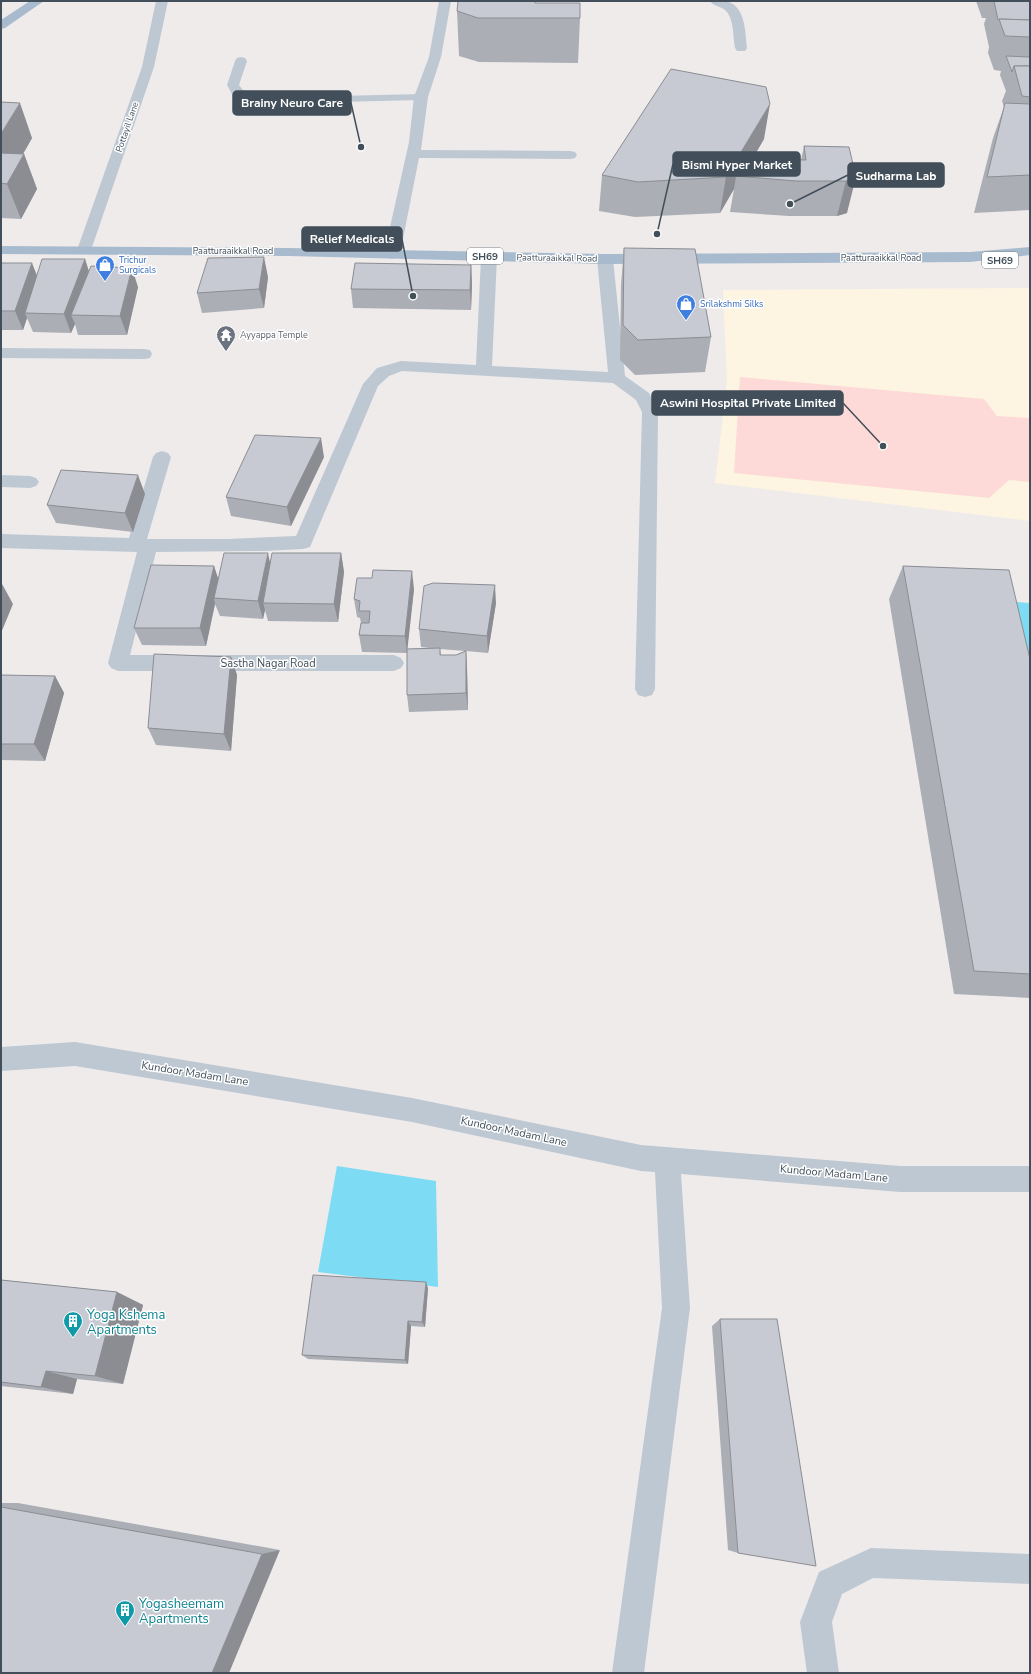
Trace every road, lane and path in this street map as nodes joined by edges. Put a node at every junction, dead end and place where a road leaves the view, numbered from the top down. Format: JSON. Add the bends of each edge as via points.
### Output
{"nodes":[{"id":1,"x":38,"y":1,"type":"edge"},
{"id":2,"x":162,"y":1,"type":"edge"},
{"id":3,"x":445,"y":1,"type":"edge"},
{"id":4,"x":716,"y":1,"type":"edge"},
{"id":5,"x":1,"y":25,"type":"edge"},
{"id":6,"x":741,"y":48,"type":"dead end"},
{"id":7,"x":241,"y":61,"type":"dead end"},
{"id":8,"x":251,"y":96,"type":"joint"},
{"id":9,"x":421,"y":97,"type":"junction"},
{"id":10,"x":413,"y":154,"type":"junction"},
{"id":11,"x":570,"y":156,"type":"dead end"},
{"id":12,"x":1,"y":250,"type":"edge"},
{"id":13,"x":84,"y":250,"type":"junction"},
{"id":14,"x":1030,"y":251,"type":"edge"},
{"id":15,"x":392,"y":254,"type":"junction"},
{"id":16,"x":490,"y":257,"type":"junction"},
{"id":17,"x":970,"y":257,"type":"junction"},
{"id":18,"x":605,"y":259,"type":"junction"},
{"id":19,"x":1030,"y":263,"type":"edge"},
{"id":20,"x":1,"y":353,"type":"edge"},
{"id":21,"x":144,"y":354,"type":"dead end"},
{"id":22,"x":484,"y":371,"type":"junction"},
{"id":23,"x":617,"y":378,"type":"junction"},
{"id":24,"x":162,"y":456,"type":"dead end"},
{"id":25,"x":1,"y":481,"type":"edge"},
{"id":26,"x":30,"y":482,"type":"dead end"},
{"id":27,"x":1,"y":541,"type":"edge"},
{"id":28,"x":142,"y":546,"type":"junction"},
{"id":29,"x":394,"y":663,"type":"dead end"},
{"id":30,"x":645,"y":689,"type":"dead end"},
{"id":31,"x":1,"y":1059,"type":"edge"},
{"id":32,"x":667,"y":1159,"type":"junction"},
{"id":33,"x":1030,"y":1179,"type":"edge"},
{"id":34,"x":1030,"y":1569,"type":"edge"},
{"id":35,"x":628,"y":1673,"type":"edge"},
{"id":36,"x":823,"y":1673,"type":"edge"}],
"edges":[{"from":1,"to":5,"type":"main road"},
{"from":2,"to":13,"type":"street","name":"Pottayil Lane","via":[[148,67]]},
{"from":3,"to":9,"type":"street","via":[[435,57]]},
{"from":4,"to":6,"type":"street","via":[[731,8],[737,19]]},
{"from":7,"to":8,"type":"street","via":[[233,84],[238,92]]},
{"from":8,"to":9,"type":"lane","via":[[336,99]]},
{"from":9,"to":10,"type":"street"},
{"from":10,"to":11,"type":"street"},
{"from":10,"to":15,"type":"street"},
{"from":12,"to":13,"type":"main road","name":"Paatturaaikkal Road","number":"SH69"},
{"from":13,"to":15,"type":"main road","name":"Paatturaaikkal Road","number":"SH69"},
{"from":14,"to":17,"type":"main road","number":"SH69"},
{"from":15,"to":16,"type":"main road","name":"Paatturaaikkal Road","number":"SH69"},
{"from":16,"to":18,"type":"main road","name":"Paatturaaikkal Road","number":"SH69"},
{"from":16,"to":22,"type":"street"},
{"from":17,"to":18,"type":"main road","name":"Paatturaaikkal Road","number":"SH69"},
{"from":17,"to":19,"type":"main road","number":"SH69"},
{"from":18,"to":23,"type":"street"},
{"from":20,"to":21,"type":"street"},
{"from":22,"to":23,"type":"street"},
{"from":22,"to":28,"type":"street","via":[[400,366],[383,372],[372,384],[303,542]]},
{"from":23,"to":30,"type":"street","via":[[643,397],[650,412]]},
{"from":24,"to":28,"type":"street"},
{"from":25,"to":26,"type":"street"},
{"from":27,"to":28,"type":"street"},
{"from":28,"to":29,"type":"street","name":"Sastha Nagar Road","via":[[118,663]]},
{"from":31,"to":32,"type":"street","name":"Kundoor Madam Lane","via":[[82,1055],[412,1110],[641,1158]]},
{"from":32,"to":33,"type":"street","name":"Kundoor Madam Lane","via":[[900,1179]]},
{"from":32,"to":35,"type":"street","via":[[676,1308]]},
{"from":34,"to":36,"type":"street","via":[[871,1563],[830,1583],[816,1622]]}]}
